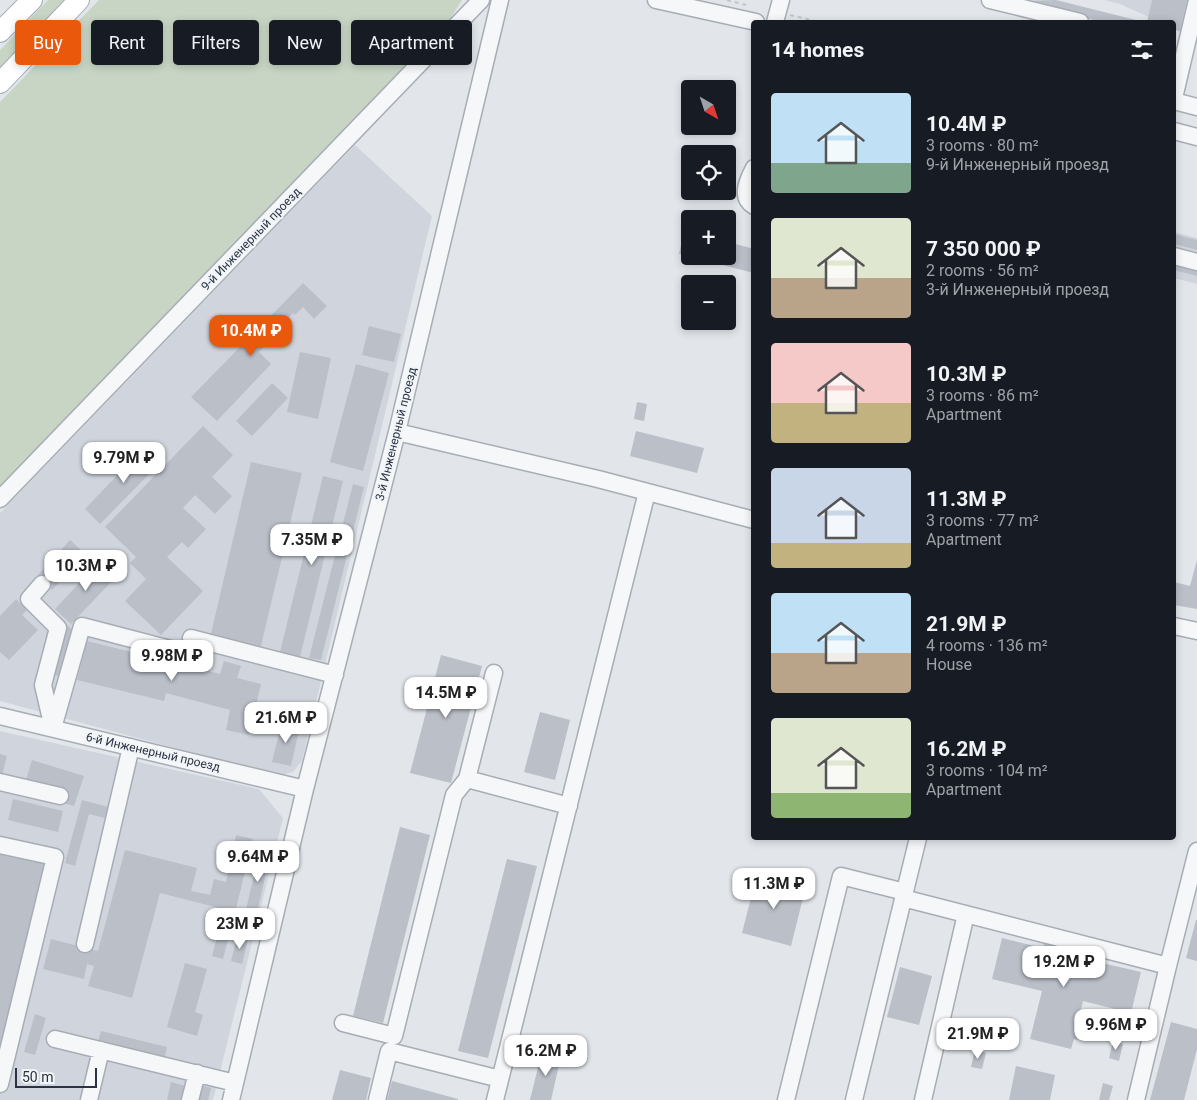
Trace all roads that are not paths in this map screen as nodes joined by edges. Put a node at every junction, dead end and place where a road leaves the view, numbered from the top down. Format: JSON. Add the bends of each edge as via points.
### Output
{"nodes":[{"id":1,"x":32,"y":0,"type":"edge"},
{"id":2,"x":79,"y":0,"type":"edge"},
{"id":3,"x":481,"y":0,"type":"edge"},
{"id":4,"x":500,"y":0,"type":"edge"},
{"id":5,"x":656,"y":0,"type":"edge"},
{"id":6,"x":781,"y":0,"type":"edge"},
{"id":7,"x":990,"y":0,"type":"edge"},
{"id":8,"x":1196,"y":0,"type":"edge"},
{"id":9,"x":776,"y":20,"type":"edge"},
{"id":10,"x":1072,"y":20,"type":"edge"},
{"id":11,"x":751,"y":21,"type":"edge"},
{"id":12,"x":0,"y":32,"type":"edge"},
{"id":13,"x":1176,"y":79,"type":"edge"},
{"id":14,"x":0,"y":83,"type":"edge"},
{"id":15,"x":1176,"y":100,"type":"edge"},
{"id":16,"x":1197,"y":107,"type":"edge"},
{"id":17,"x":1176,"y":132,"type":"edge"},
{"id":18,"x":1197,"y":137,"type":"edge"},
{"id":19,"x":751,"y":174,"type":"edge"},
{"id":20,"x":751,"y":204,"type":"edge"},
{"id":21,"x":1176,"y":257,"type":"edge"},
{"id":22,"x":1197,"y":262,"type":"edge"},
{"id":23,"x":397,"y":432,"type":"junction"},
{"id":24,"x":647,"y":492,"type":"junction"},
{"id":25,"x":0,"y":499,"type":"edge"},
{"id":26,"x":751,"y":519,"type":"edge"},
{"id":27,"x":42,"y":584,"type":"dead end"},
{"id":28,"x":1176,"y":626,"type":"edge"},
{"id":29,"x":1197,"y":631,"type":"edge"},
{"id":30,"x":191,"y":638,"type":"dead end"},
{"id":31,"x":174,"y":650,"type":"dead end"},
{"id":32,"x":494,"y":673,"type":"dead end"},
{"id":33,"x":335,"y":675,"type":"junction"},
{"id":34,"x":0,"y":716,"type":"edge"},
{"id":35,"x":53,"y":728,"type":"junction"},
{"id":36,"x":131,"y":747,"type":"junction"},
{"id":37,"x":467,"y":779,"type":"junction"},
{"id":38,"x":0,"y":782,"type":"edge"},
{"id":39,"x":305,"y":789,"type":"junction"},
{"id":40,"x":60,"y":796,"type":"dead end"},
{"id":41,"x":568,"y":806,"type":"junction"},
{"id":42,"x":918,"y":840,"type":"edge"},
{"id":43,"x":0,"y":845,"type":"edge"},
{"id":44,"x":1197,"y":851,"type":"edge"},
{"id":45,"x":904,"y":895,"type":"junction"},
{"id":46,"x":966,"y":914,"type":"junction"},
{"id":47,"x":85,"y":944,"type":"dead end"},
{"id":48,"x":1168,"y":966,"type":"junction"},
{"id":49,"x":343,"y":1023,"type":"dead end"},
{"id":50,"x":55,"y":1039,"type":"dead end"},
{"id":51,"x":101,"y":1050,"type":"junction"},
{"id":52,"x":196,"y":1073,"type":"junction"},
{"id":53,"x":500,"y":1079,"type":"junction"},
{"id":54,"x":235,"y":1083,"type":"junction"},
{"id":55,"x":0,"y":1084,"type":"edge"},
{"id":56,"x":89,"y":1100,"type":"edge"},
{"id":57,"x":190,"y":1100,"type":"edge"},
{"id":58,"x":231,"y":1100,"type":"edge"},
{"id":59,"x":377,"y":1100,"type":"edge"},
{"id":60,"x":495,"y":1100,"type":"edge"},
{"id":61,"x":786,"y":1100,"type":"edge"},
{"id":62,"x":854,"y":1100,"type":"edge"},
{"id":63,"x":923,"y":1100,"type":"edge"},
{"id":64,"x":1136,"y":1100,"type":"edge"}],
"edges":[{"from":1,"to":12,"type":"main road"},
{"from":2,"to":14,"type":"main road"},
{"from":3,"to":25,"type":"street","name":"9-й Инженерный проезд"},
{"from":4,"to":23,"type":"street","name":"3-й Инженерный проезд"},
{"from":5,"to":11,"type":"street"},
{"from":6,"to":9,"type":"street"},
{"from":7,"to":10,"type":"street"},
{"from":8,"to":13,"type":"street"},
{"from":15,"to":16,"type":"street"},
{"from":17,"to":18,"type":"street"},
{"from":19,"to":20,"type":"street","via":[[745,194]]},
{"from":21,"to":22,"type":"street"},
{"from":23,"to":24,"type":"street"},
{"from":23,"to":33,"type":"street","name":"3-й Инженерный проезд"},
{"from":24,"to":26,"type":"street"},
{"from":24,"to":41,"type":"street"},
{"from":27,"to":35,"type":"street","via":[[29,599],[58,628],[43,685]]},
{"from":28,"to":29,"type":"street"},
{"from":30,"to":33,"type":"street"},
{"from":31,"to":35,"type":"street","via":[[82,626]]},
{"from":32,"to":37,"type":"street"},
{"from":33,"to":39,"type":"street","name":"3-й Инженерный проезд"},
{"from":34,"to":35,"type":"street","name":"6-й Инженерный проезд"},
{"from":35,"to":36,"type":"street","name":"6-й Инженерный проезд"},
{"from":36,"to":39,"type":"street","name":"6-й Инженерный проезд"},
{"from":36,"to":47,"type":"street"},
{"from":37,"to":41,"type":"street"},
{"from":37,"to":49,"type":"street","via":[[454,795],[394,1036]]},
{"from":38,"to":40,"type":"street"},
{"from":39,"to":54,"type":"street","name":"3-й Инженерный проезд"},
{"from":41,"to":53,"type":"street"},
{"from":42,"to":45,"type":"street"},
{"from":43,"to":55,"type":"street","via":[[55,857]]},
{"from":44,"to":48,"type":"street"},
{"from":45,"to":46,"type":"street"},
{"from":45,"to":61,"type":"street","via":[[841,876]]},
{"from":45,"to":62,"type":"street"},
{"from":46,"to":48,"type":"street"},
{"from":46,"to":63,"type":"street"},
{"from":48,"to":64,"type":"street"},
{"from":50,"to":51,"type":"street"},
{"from":51,"to":52,"type":"street"},
{"from":51,"to":56,"type":"street"},
{"from":52,"to":54,"type":"street"},
{"from":52,"to":57,"type":"street"},
{"from":53,"to":59,"type":"street","via":[[389,1051]]},
{"from":53,"to":60,"type":"street"},
{"from":54,"to":58,"type":"street","name":"3-й Инженерный проезд"}]}
